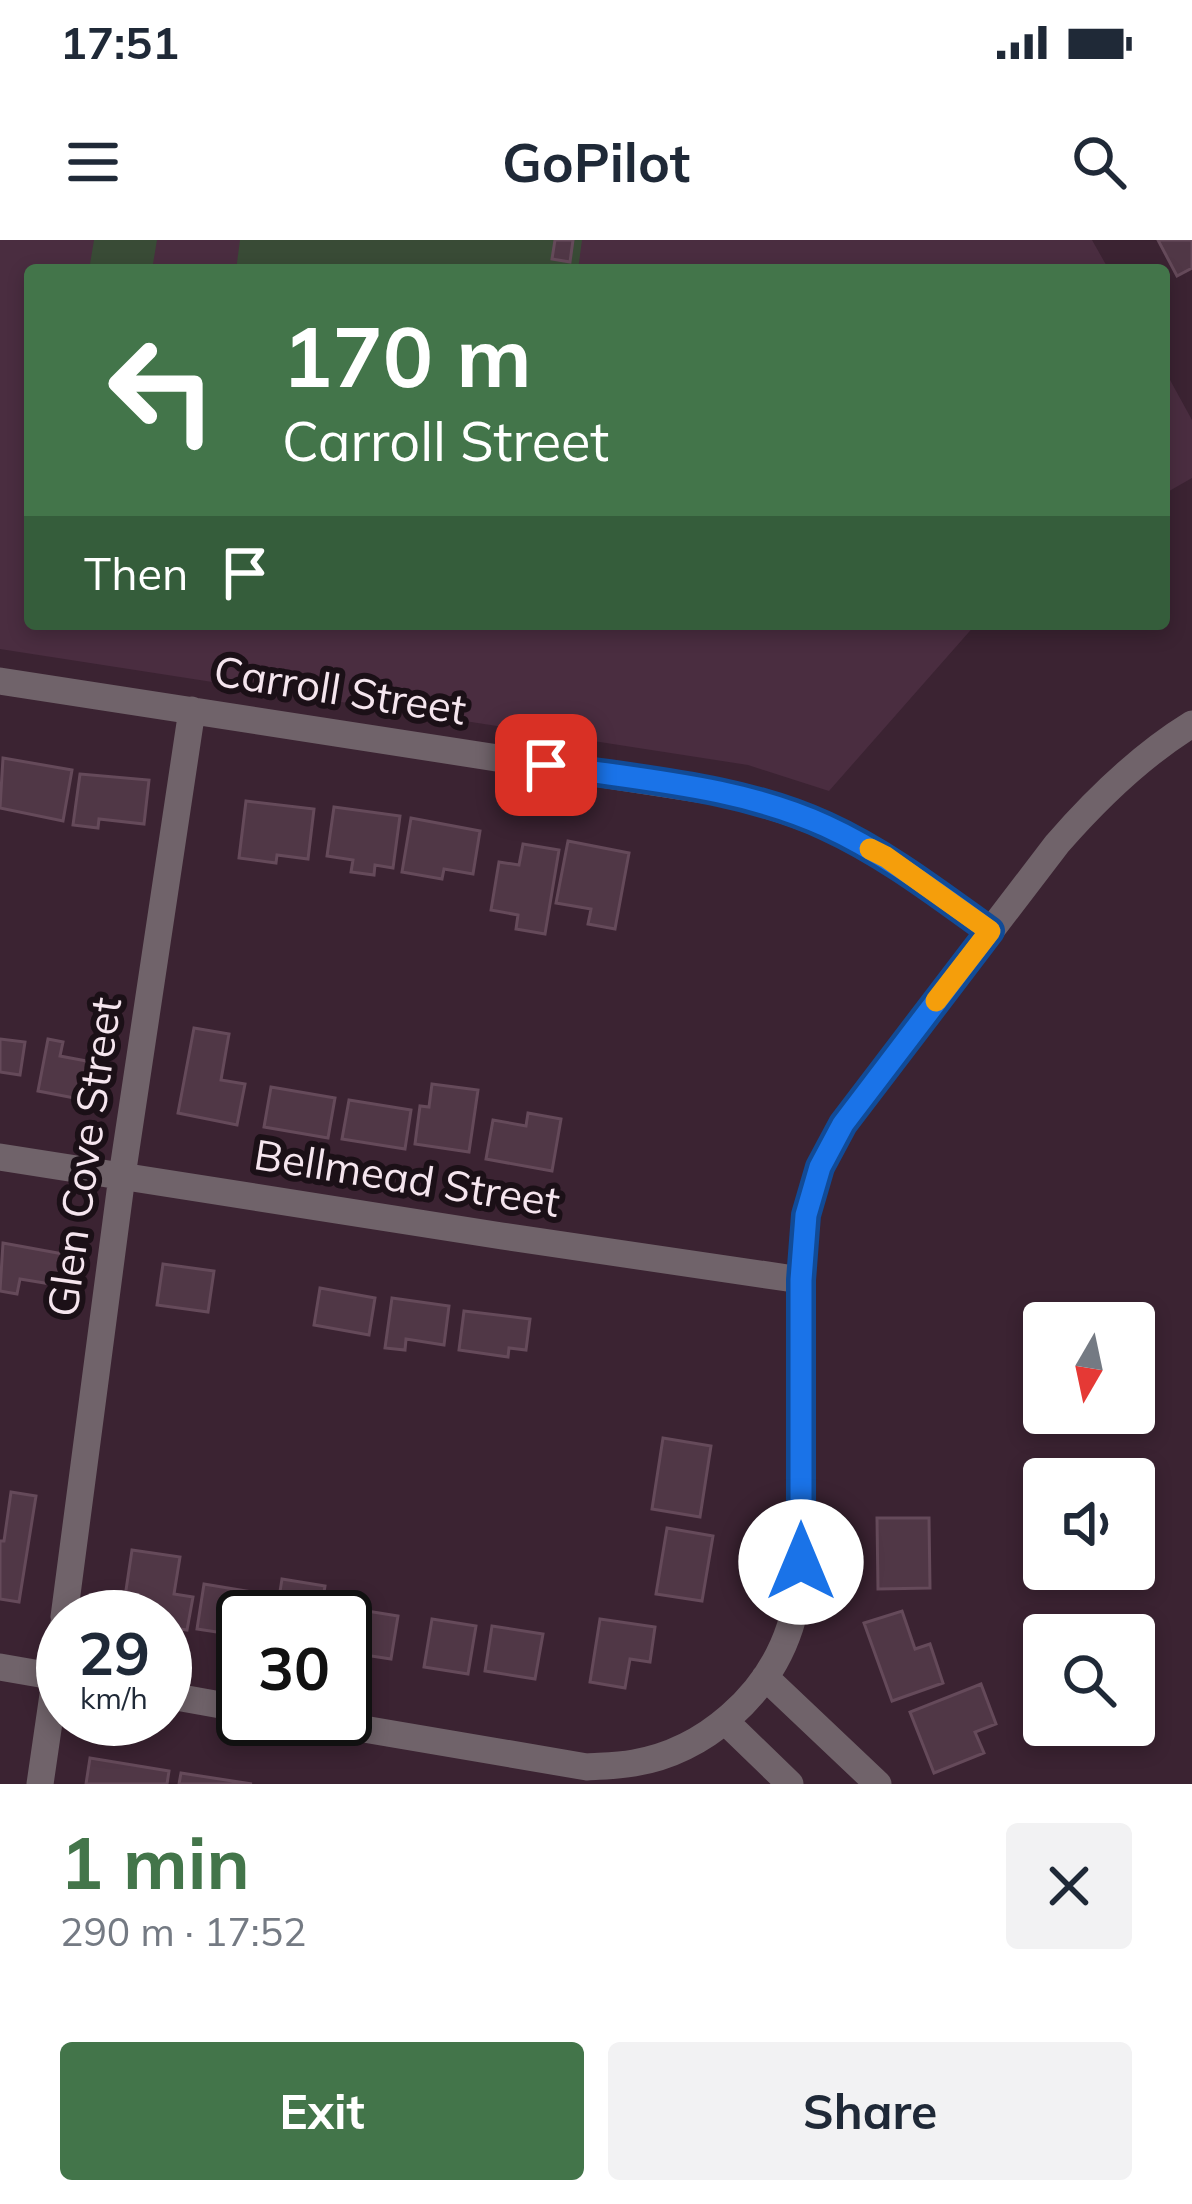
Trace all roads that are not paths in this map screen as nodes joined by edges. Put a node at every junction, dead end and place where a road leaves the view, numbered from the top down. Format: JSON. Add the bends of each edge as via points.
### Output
{"nodes":[{"id":1,"x":0,"y":680,"type":"edge"},
{"id":2,"x":192,"y":710,"type":"junction"},
{"id":3,"x":1192,"y":724,"type":"edge"},
{"id":4,"x":990,"y":931,"type":"junction"},
{"id":5,"x":0,"y":1157,"type":"edge"},
{"id":6,"x":122,"y":1176,"type":"junction"},
{"id":7,"x":801,"y":1280,"type":"junction"},
{"id":8,"x":68,"y":1590,"type":"edge"},
{"id":9,"x":0,"y":1667,"type":"edge"},
{"id":10,"x":36,"y":1674,"type":"edge"},
{"id":11,"x":765,"y":1678,"type":"junction"},
{"id":12,"x":724,"y":1721,"type":"junction"},
{"id":13,"x":372,"y":1731,"type":"edge"},
{"id":14,"x":47,"y":1746,"type":"edge"},
{"id":15,"x":40,"y":1784,"type":"edge"},
{"id":16,"x":790,"y":1784,"type":"edge"},
{"id":17,"x":878,"y":1784,"type":"edge"}],
"edges":[{"from":1,"to":2,"type":"street","name":"Carroll Street"},
{"from":2,"to":4,"type":"street","name":"Carroll Street","via":[[723,793],[793,813],[886,857]]},
{"from":2,"to":6,"type":"street","name":"Glen Cove Street"},
{"from":3,"to":4,"type":"street","via":[[1082,815]]},
{"from":4,"to":7,"type":"street","via":[[843,1124],[806,1215]]},
{"from":5,"to":6,"type":"street","name":"Bellmead Street"},
{"from":6,"to":7,"type":"street","name":"Bellmead Street"},
{"from":6,"to":8,"type":"street","name":"Glen Cove Street"},
{"from":7,"to":11,"type":"street","via":[[801,1562],[791,1624]]},
{"from":9,"to":10,"type":"street"},
{"from":11,"to":12,"type":"street"},
{"from":11,"to":17,"type":"street"},
{"from":12,"to":13,"type":"street","via":[[653,1759],[587,1767]]},
{"from":12,"to":16,"type":"street"},
{"from":14,"to":15,"type":"street","name":"Glen Cove Street"}]}
